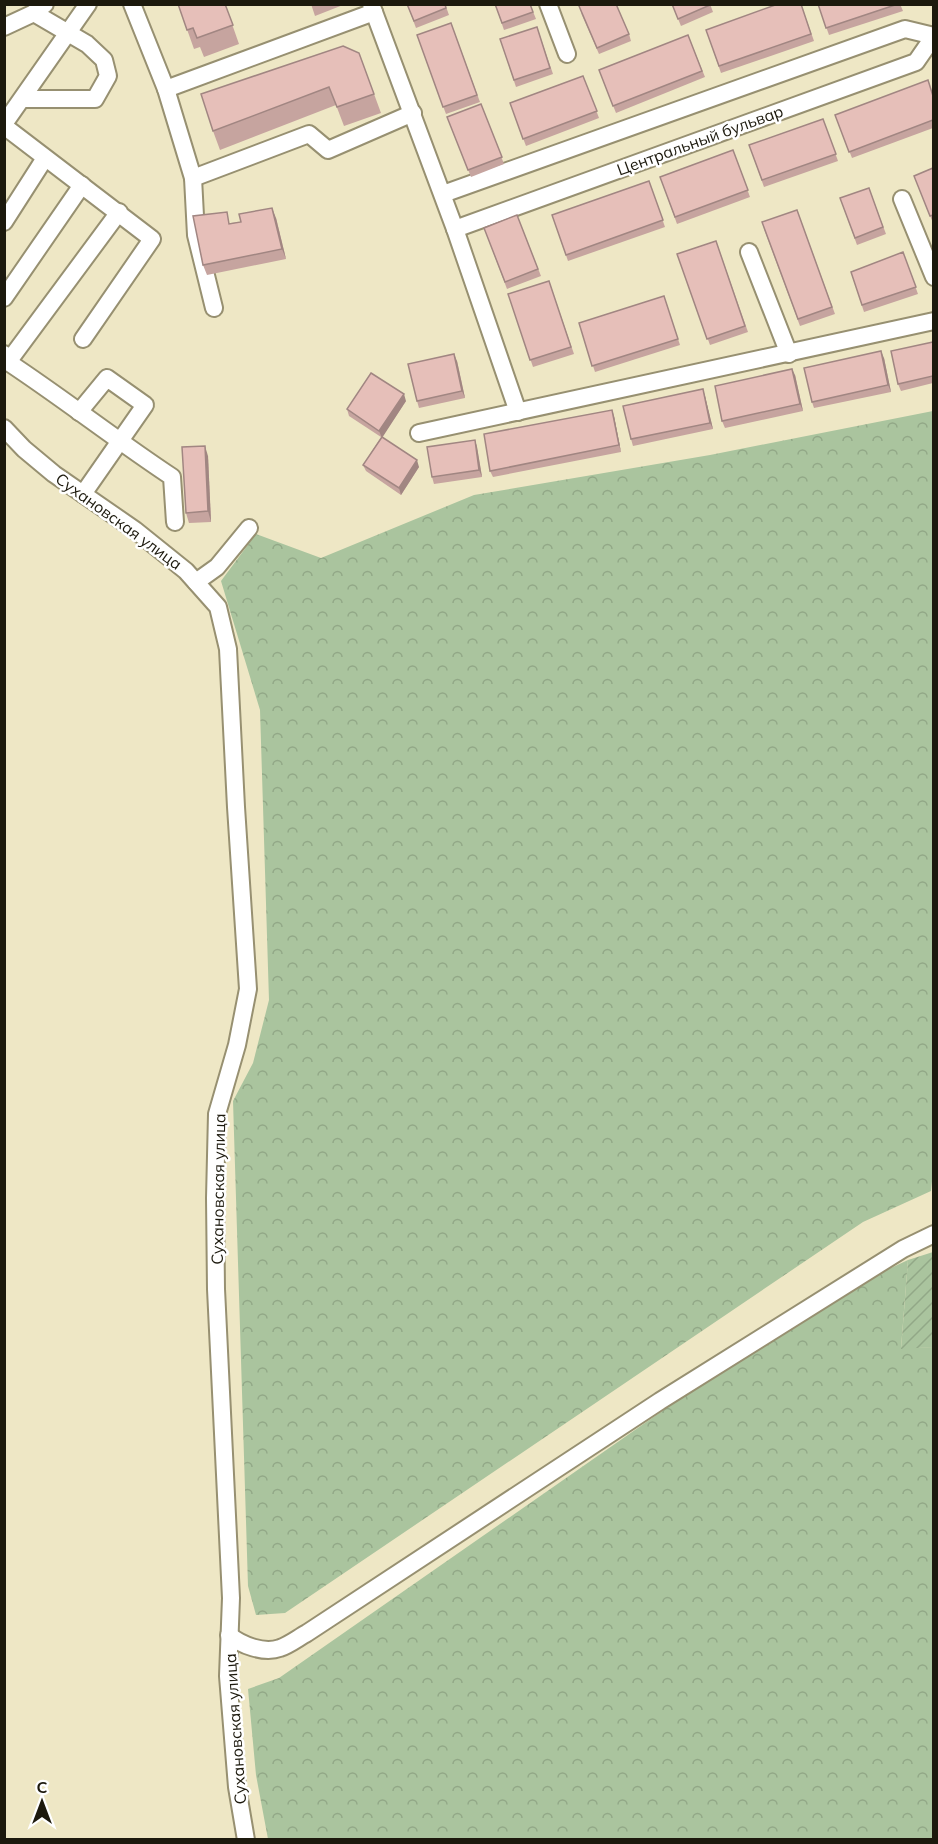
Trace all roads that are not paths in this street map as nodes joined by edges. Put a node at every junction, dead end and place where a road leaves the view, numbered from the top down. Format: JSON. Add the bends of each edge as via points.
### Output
{"nodes":[{"id":1,"x":88,"y":4,"type":"edge"},
{"id":2,"x":132,"y":4,"type":"edge"},
{"id":3,"x":548,"y":4,"type":"edge"},
{"id":4,"x":37,"y":7,"type":"edge"},
{"id":5,"x":373,"y":8,"type":"edge"},
{"id":6,"x":4,"y":27,"type":"edge"},
{"id":7,"x":68,"y":35,"type":"junction"},
{"id":8,"x":933,"y":36,"type":"edge"},
{"id":9,"x":567,"y":54,"type":"dead end"},
{"id":10,"x":166,"y":89,"type":"junction"},
{"id":11,"x":22,"y":99,"type":"junction"},
{"id":12,"x":413,"y":113,"type":"junction"},
{"id":13,"x":4,"y":125,"type":"edge"},
{"id":14,"x":45,"y":158,"type":"junction"},
{"id":15,"x":193,"y":178,"type":"junction"},
{"id":16,"x":82,"y":184,"type":"junction"},
{"id":17,"x":442,"y":194,"type":"junction"},
{"id":18,"x":902,"y":199,"type":"dead end"},
{"id":19,"x":119,"y":212,"type":"junction"},
{"id":20,"x":4,"y":222,"type":"edge"},
{"id":21,"x":455,"y":229,"type":"junction"},
{"id":22,"x":749,"y":252,"type":"dead end"},
{"id":23,"x":933,"y":277,"type":"edge"},
{"id":24,"x":4,"y":298,"type":"edge"},
{"id":25,"x":214,"y":308,"type":"dead end"},
{"id":26,"x":933,"y":321,"type":"edge"},
{"id":27,"x":83,"y":339,"type":"dead end"},
{"id":28,"x":789,"y":354,"type":"junction"},
{"id":29,"x":7,"y":358,"type":"edge"},
{"id":30,"x":79,"y":412,"type":"junction"},
{"id":31,"x":518,"y":412,"type":"junction"},
{"id":32,"x":4,"y":428,"type":"edge"},
{"id":33,"x":419,"y":434,"type":"dead end"},
{"id":34,"x":119,"y":442,"type":"junction"},
{"id":35,"x":83,"y":494,"type":"junction"},
{"id":36,"x":175,"y":522,"type":"dead end"},
{"id":37,"x":249,"y":528,"type":"dead end"},
{"id":38,"x":196,"y":582,"type":"junction"},
{"id":39,"x":933,"y":1234,"type":"edge"},
{"id":40,"x":229,"y":1635,"type":"junction"},
{"id":41,"x":246,"y":1839,"type":"edge"}],
"edges":[{"from":1,"to":7,"type":"street"},
{"from":2,"to":10,"type":"street"},
{"from":3,"to":9,"type":"street"},
{"from":4,"to":6,"type":"street"},
{"from":4,"to":7,"type":"street"},
{"from":5,"to":10,"type":"street"},
{"from":5,"to":12,"type":"street"},
{"from":7,"to":11,"type":"street"},
{"from":7,"to":11,"type":"street","via":[[87,44],[104,60],[108,76],[95,99]]},
{"from":8,"to":17,"type":"street","name":"Центральный бульвар","via":[[905,29]]},
{"from":8,"to":21,"type":"street","name":"Центральный бульвар","via":[[916,62]]},
{"from":10,"to":15,"type":"street"},
{"from":11,"to":13,"type":"street"},
{"from":12,"to":15,"type":"street","via":[[328,150],[309,134]]},
{"from":12,"to":17,"type":"street"},
{"from":13,"to":14,"type":"street"},
{"from":14,"to":16,"type":"street"},
{"from":14,"to":20,"type":"street"},
{"from":15,"to":25,"type":"street","via":[[196,235]]},
{"from":16,"to":19,"type":"street"},
{"from":16,"to":24,"type":"street"},
{"from":17,"to":21,"type":"street"},
{"from":18,"to":23,"type":"street"},
{"from":19,"to":27,"type":"street","via":[[152,238]]},
{"from":19,"to":29,"type":"street"},
{"from":21,"to":31,"type":"street"},
{"from":22,"to":28,"type":"street"},
{"from":26,"to":28,"type":"street"},
{"from":28,"to":31,"type":"street"},
{"from":29,"to":30,"type":"street"},
{"from":30,"to":34,"type":"street"},
{"from":30,"to":34,"type":"street","via":[[106,378],[145,405]]},
{"from":31,"to":33,"type":"street"},
{"from":32,"to":35,"type":"street","name":"Сухановская улица","via":[[24,449]]},
{"from":34,"to":35,"type":"street"},
{"from":34,"to":36,"type":"street","via":[[172,477]]},
{"from":35,"to":38,"type":"street","name":"Сухановская улица","via":[[162,551]]},
{"from":37,"to":38,"type":"street","via":[[217,567]]},
{"from":38,"to":40,"type":"street","name":"Сухановская улица","via":[[218,607],[228,649],[248,989],[217,1114],[215,1155],[216,1289],[231,1598]]},
{"from":39,"to":40,"type":"street","via":[[845,1284],[660,1401],[279,1649],[262,1649]]},
{"from":40,"to":41,"type":"street","name":"Сухановская улица","via":[[231,1716]]}]}
